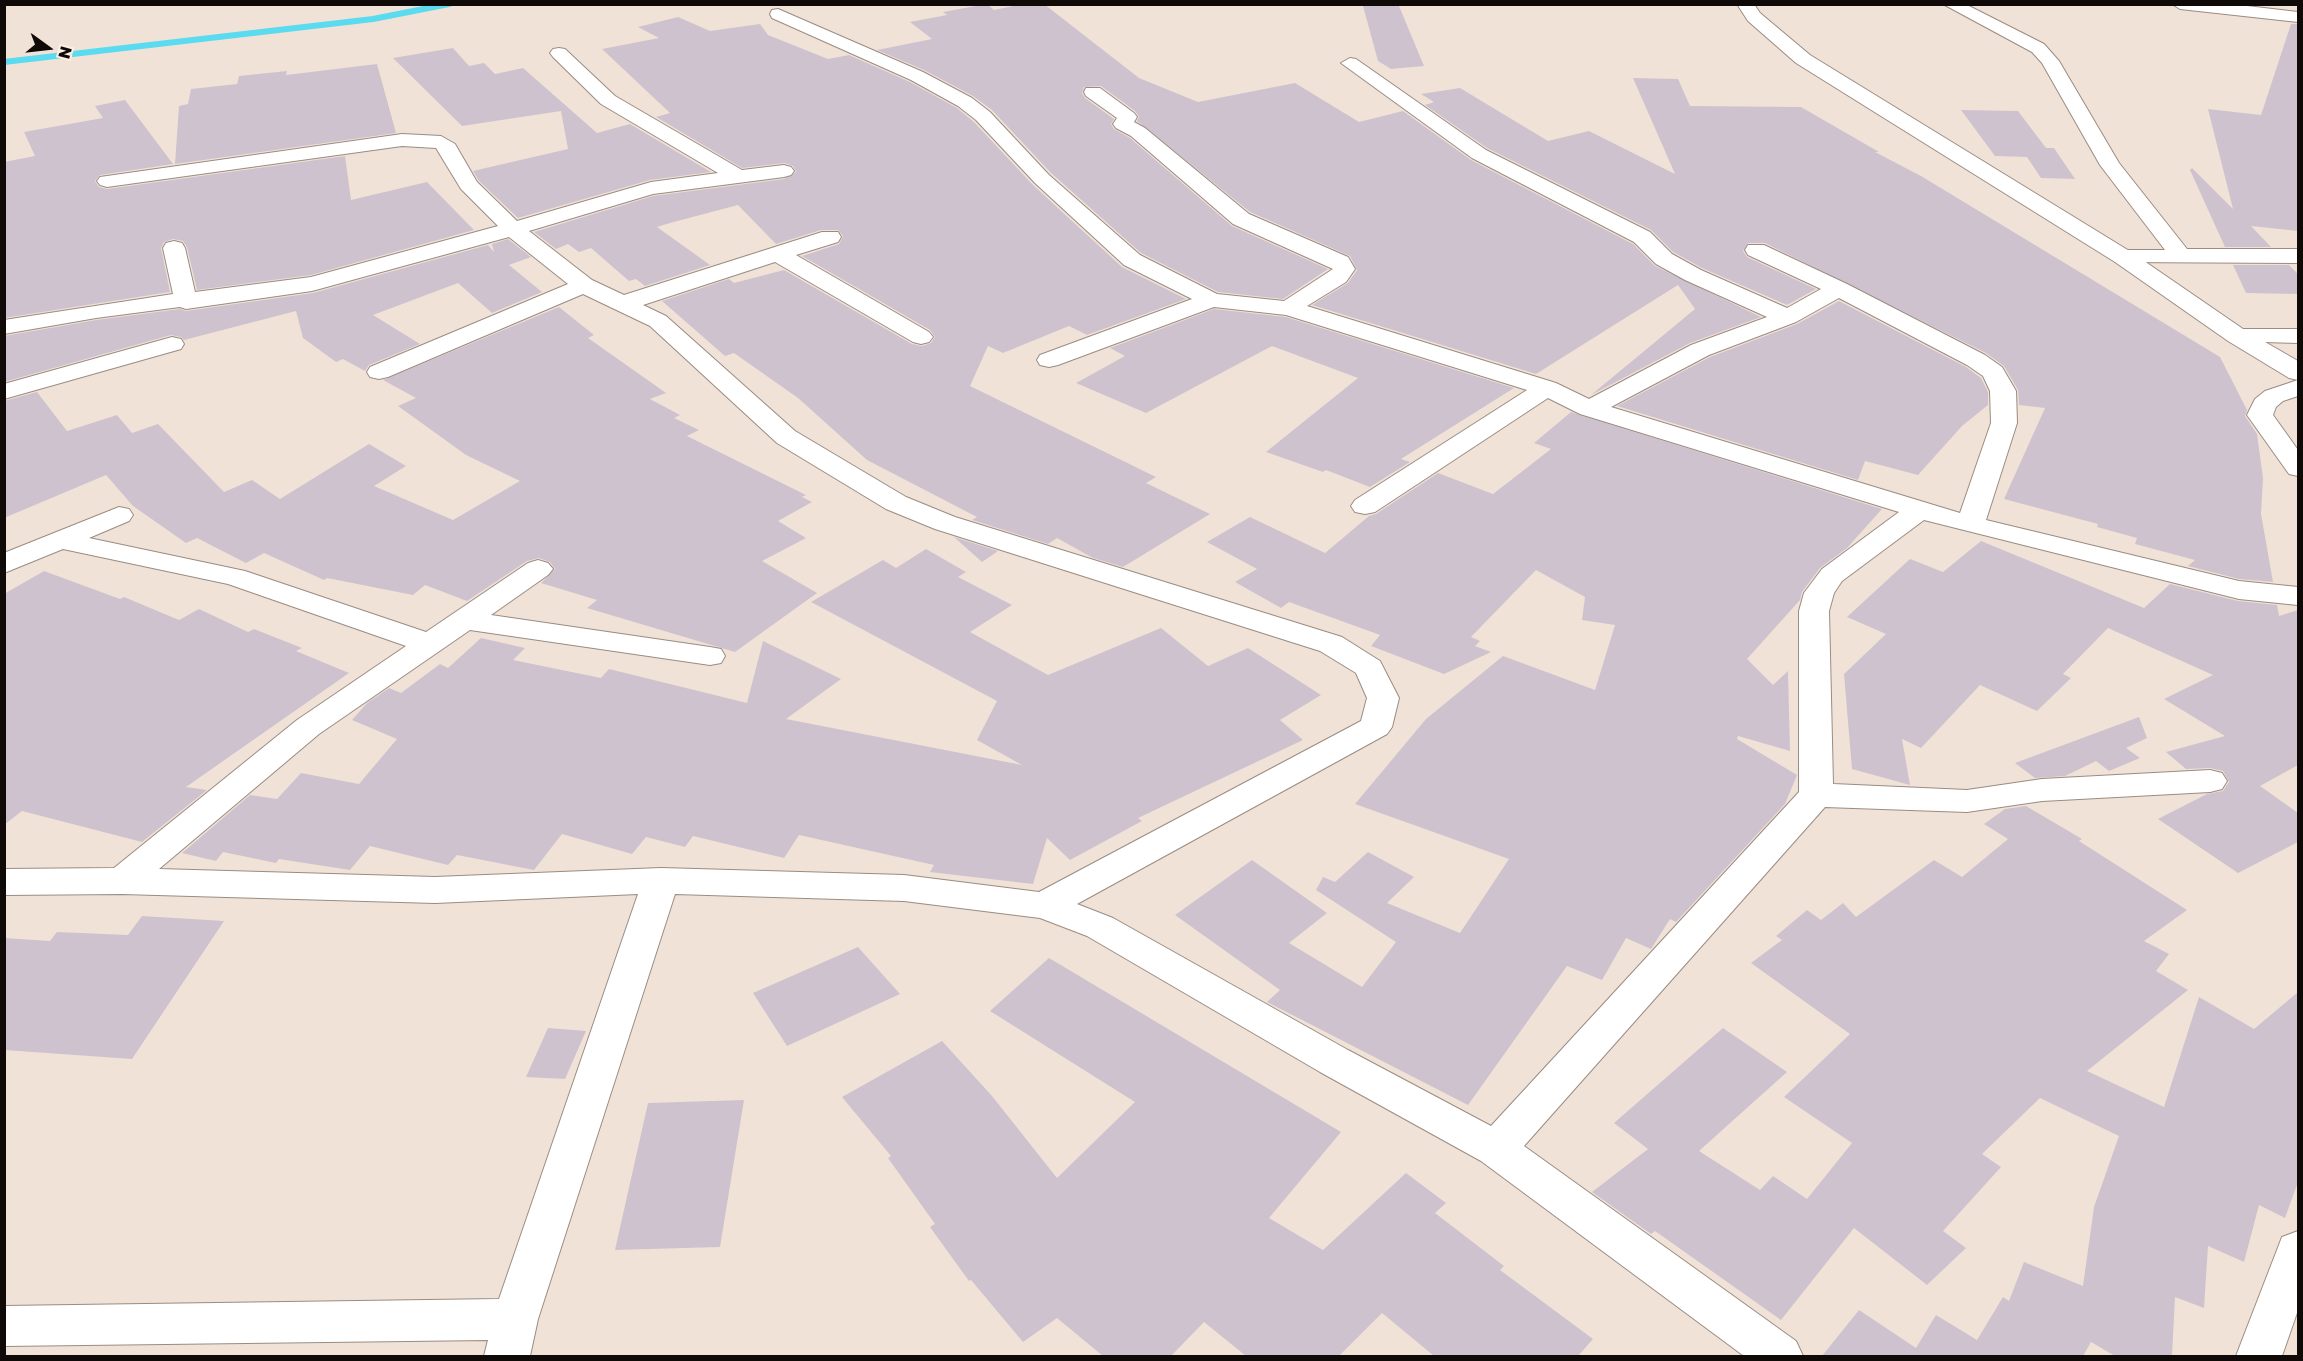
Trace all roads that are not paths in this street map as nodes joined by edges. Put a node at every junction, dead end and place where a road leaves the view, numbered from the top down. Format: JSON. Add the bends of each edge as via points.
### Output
{"nodes":[{"id":1,"x":1745,"y":4,"type":"edge"},
{"id":2,"x":1951,"y":4,"type":"edge"},
{"id":3,"x":2180,"y":4,"type":"edge"},
{"id":4,"x":778,"y":14,"type":"dead end"},
{"id":5,"x":2298,"y":17,"type":"edge"},
{"id":6,"x":559,"y":53,"type":"dead end"},
{"id":7,"x":1350,"y":63,"type":"dead end"},
{"id":8,"x":1093,"y":92,"type":"dead end"},
{"id":9,"x":784,"y":171,"type":"dead end"},
{"id":10,"x":738,"y":177,"type":"junction"},
{"id":11,"x":107,"y":181,"type":"dead end"},
{"id":12,"x":513,"y":229,"type":"junction"},
{"id":13,"x":830,"y":237,"type":"dead end"},
{"id":14,"x":174,"y":248,"type":"dead end"},
{"id":15,"x":1756,"y":250,"type":"dead end"},
{"id":16,"x":778,"y":254,"type":"junction"},
{"id":17,"x":2181,"y":256,"type":"junction"},
{"id":18,"x":2298,"y":256,"type":"edge"},
{"id":19,"x":2123,"y":257,"type":"junction"},
{"id":20,"x":584,"y":285,"type":"junction"},
{"id":21,"x":1839,"y":288,"type":"junction"},
{"id":22,"x":1212,"y":300,"type":"junction"},
{"id":23,"x":186,"y":302,"type":"junction"},
{"id":24,"x":624,"y":303,"type":"junction"},
{"id":25,"x":1288,"y":308,"type":"junction"},
{"id":26,"x":1788,"y":317,"type":"junction"},
{"id":27,"x":4,"y":327,"type":"edge"},
{"id":28,"x":2237,"y":336,"type":"junction"},
{"id":29,"x":2298,"y":336,"type":"edge"},
{"id":30,"x":921,"y":337,"type":"dead end"},
{"id":31,"x":171,"y":344,"type":"dead end"},
{"id":32,"x":1049,"y":360,"type":"dead end"},
{"id":33,"x":379,"y":372,"type":"dead end"},
{"id":34,"x":2298,"y":372,"type":"edge"},
{"id":35,"x":1547,"y":388,"type":"junction"},
{"id":36,"x":2298,"y":388,"type":"edge"},
{"id":37,"x":4,"y":392,"type":"edge"},
{"id":38,"x":1589,"y":409,"type":"junction"},
{"id":39,"x":2298,"y":468,"type":"edge"},
{"id":40,"x":1365,"y":506,"type":"dead end"},
{"id":41,"x":1920,"y":510,"type":"junction"},
{"id":42,"x":119,"y":515,"type":"dead end"},
{"id":43,"x":1970,"y":525,"type":"junction"},
{"id":44,"x":63,"y":541,"type":"junction"},
{"id":45,"x":4,"y":564,"type":"edge"},
{"id":46,"x":538,"y":569,"type":"dead end"},
{"id":47,"x":2298,"y":596,"type":"edge"},
{"id":48,"x":466,"y":620,"type":"junction"},
{"id":49,"x":431,"y":644,"type":"junction"},
{"id":50,"x":710,"y":656,"type":"dead end"},
{"id":51,"x":2210,"y":780,"type":"dead end"},
{"id":52,"x":1816,"y":795,"type":"junction"},
{"id":53,"x":122,"y":881,"type":"junction"},
{"id":54,"x":661,"y":881,"type":"junction"},
{"id":55,"x":4,"y":882,"type":"edge"},
{"id":56,"x":1044,"y":906,"type":"junction"},
{"id":57,"x":1496,"y":1149,"type":"junction"},
{"id":58,"x":2298,"y":1250,"type":"edge"},
{"id":59,"x":4,"y":1326,"type":"edge"},
{"id":60,"x":511,"y":1338,"type":"edge"},
{"id":61,"x":1780,"y":1356,"type":"edge"},
{"id":62,"x":2259,"y":1356,"type":"edge"}],
"edges":[{"from":1,"to":19,"type":"main road","via":[[1803,59]]},
{"from":2,"to":17,"type":"street","via":[[2019,37],[2050,61],[2110,165]]},
{"from":3,"to":5,"type":"street"},
{"from":4,"to":22,"type":"street","via":[[917,76],[965,102],[1042,179],[1132,260]]},
{"from":6,"to":10,"type":"street","via":[[608,99]]},
{"from":7,"to":26,"type":"street","via":[[1479,154],[1642,237],[1664,259],[1693,275]]},
{"from":8,"to":25,"type":"street","via":[[1127,117],[1123,124],[1138,132],[1241,219],[1340,262],[1344,269],[1338,277]]},
{"from":9,"to":10,"type":"street"},
{"from":10,"to":12,"type":"street","via":[[651,188]]},
{"from":11,"to":12,"type":"street","via":[[426,139],[448,148],[468,185]]},
{"from":12,"to":20,"type":"street"},
{"from":12,"to":23,"type":"street","via":[[312,284]]},
{"from":13,"to":16,"type":"street"},
{"from":14,"to":23,"type":"street"},
{"from":15,"to":21,"type":"street"},
{"from":16,"to":24,"type":"street"},
{"from":16,"to":30,"type":"street"},
{"from":17,"to":18,"type":"street"},
{"from":17,"to":19,"type":"street"},
{"from":19,"to":28,"type":"main road"},
{"from":20,"to":24,"type":"street"},
{"from":20,"to":33,"type":"street"},
{"from":21,"to":26,"type":"street"},
{"from":21,"to":43,"type":"street","via":[[1993,372],[2003,391],[2004,423]]},
{"from":22,"to":25,"type":"street"},
{"from":22,"to":32,"type":"street"},
{"from":23,"to":27,"type":"street","via":[[96,311]]},
{"from":24,"to":56,"type":"street","via":[[673,333],[786,437],[896,503],[945,523],[1331,644],[1370,668],[1383,698],[1376,727]]},
{"from":25,"to":35,"type":"street"},
{"from":26,"to":38,"type":"street","via":[[1700,350]]},
{"from":28,"to":29,"type":"street"},
{"from":28,"to":34,"type":"main road"},
{"from":31,"to":37,"type":"street"},
{"from":35,"to":38,"type":"street"},
{"from":35,"to":40,"type":"street"},
{"from":36,"to":39,"type":"street","via":[[2274,396],[2264,404],[2260,415]]},
{"from":38,"to":41,"type":"street"},
{"from":41,"to":43,"type":"street"},
{"from":41,"to":52,"type":"street","via":[[1832,575],[1819,593],[1814,612]]},
{"from":42,"to":44,"type":"street"},
{"from":43,"to":47,"type":"street","via":[[2239,590]]},
{"from":44,"to":45,"type":"street"},
{"from":44,"to":49,"type":"street","via":[[235,577]]},
{"from":46,"to":48,"type":"street"},
{"from":48,"to":49,"type":"street"},
{"from":48,"to":50,"type":"street"},
{"from":49,"to":53,"type":"street","via":[[308,727]]},
{"from":51,"to":52,"type":"street","via":[[2042,790],[1967,801]]},
{"from":52,"to":57,"type":"street"},
{"from":53,"to":54,"type":"street","via":[[435,890]]},
{"from":53,"to":55,"type":"street"},
{"from":54,"to":56,"type":"street","via":[[904,888]]},
{"from":54,"to":60,"type":"street"},
{"from":56,"to":57,"type":"street","via":[[1100,927]]},
{"from":57,"to":61,"type":"street"},
{"from":58,"to":62,"type":"street"},
{"from":59,"to":60,"type":"street"}]}
